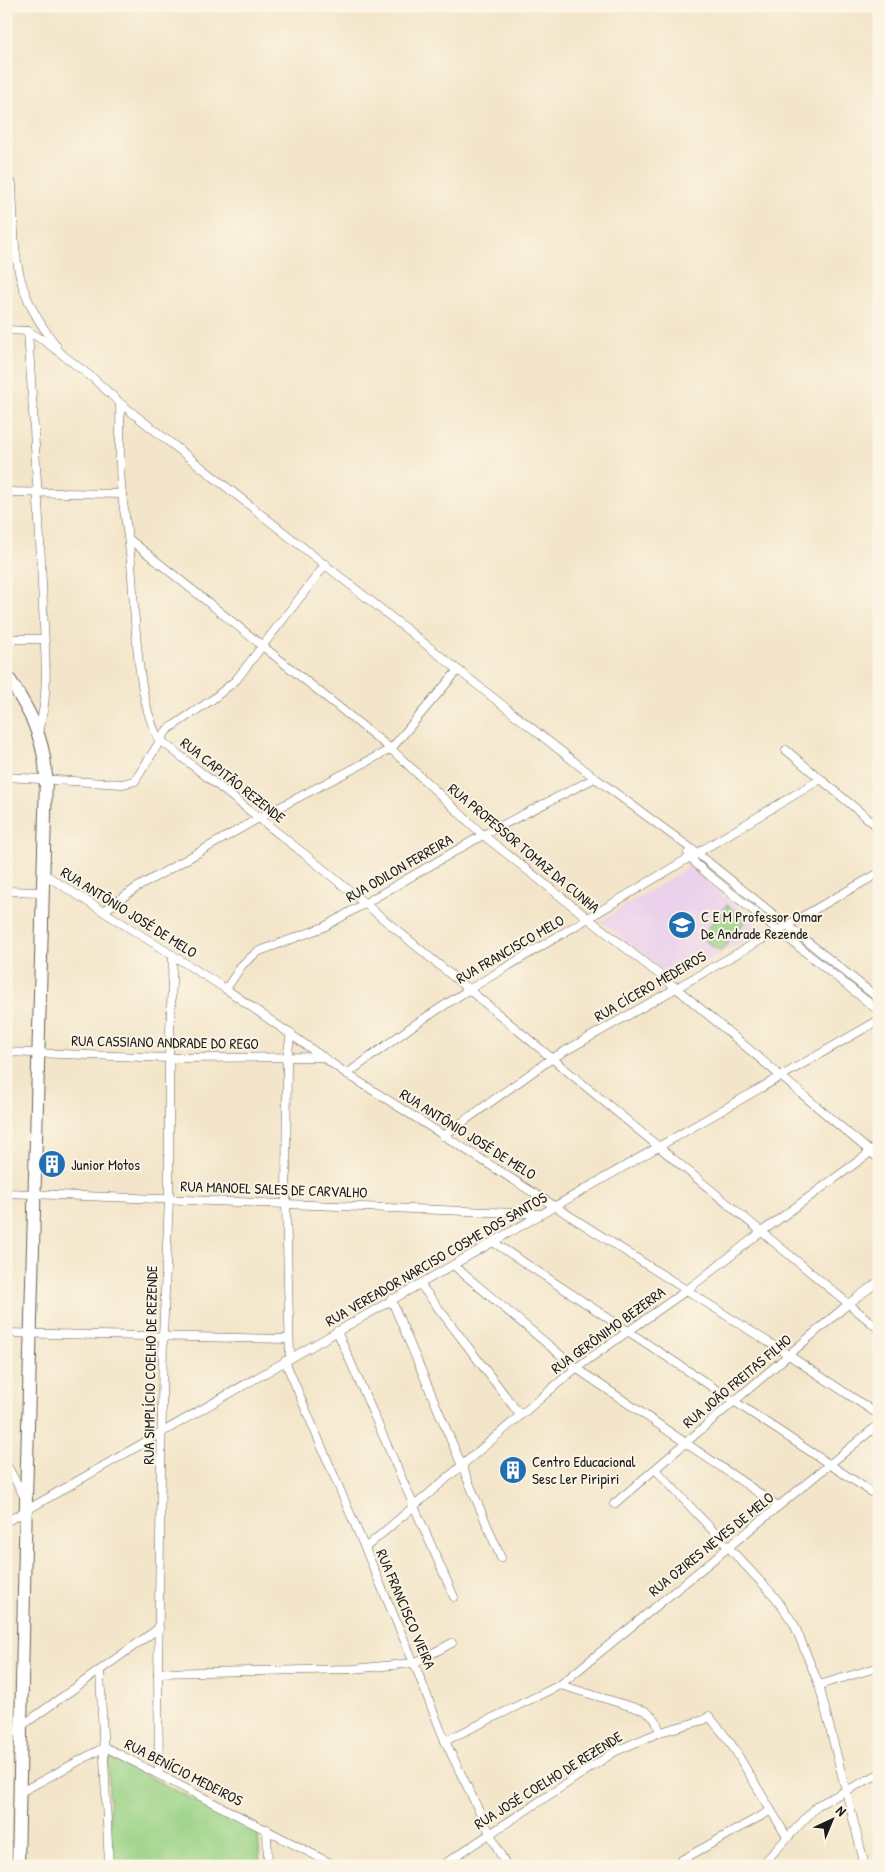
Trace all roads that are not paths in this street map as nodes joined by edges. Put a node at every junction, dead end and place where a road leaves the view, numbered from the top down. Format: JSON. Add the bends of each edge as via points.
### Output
{"nodes":[{"id":1,"x":6,"y":184,"type":"edge"},
{"id":2,"x":6,"y":330,"type":"edge"},
{"id":3,"x":28,"y":330,"type":"junction"},
{"id":4,"x":62,"y":353,"type":"junction"},
{"id":5,"x":120,"y":403,"type":"junction"},
{"id":6,"x":38,"y":491,"type":"junction"},
{"id":7,"x":6,"y":492,"type":"edge"},
{"id":8,"x":122,"y":494,"type":"junction"},
{"id":9,"x":129,"y":539,"type":"junction"},
{"id":10,"x":326,"y":564,"type":"junction"},
{"id":11,"x":6,"y":639,"type":"edge"},
{"id":12,"x":44,"y":639,"type":"junction"},
{"id":13,"x":264,"y":645,"type":"junction"},
{"id":14,"x":458,"y":670,"type":"junction"},
{"id":15,"x":6,"y":674,"type":"edge"},
{"id":16,"x":38,"y":730,"type":"junction"},
{"id":17,"x":160,"y":739,"type":"junction"},
{"id":18,"x":391,"y":749,"type":"junction"},
{"id":19,"x":786,"y":750,"type":"dead end"},
{"id":20,"x":6,"y":777,"type":"edge"},
{"id":21,"x":46,"y":778,"type":"junction"},
{"id":22,"x":595,"y":778,"type":"junction"},
{"id":23,"x":821,"y":779,"type":"junction"},
{"id":24,"x":259,"y":818,"type":"junction"},
{"id":25,"x":879,"y":828,"type":"edge"},
{"id":26,"x":483,"y":835,"type":"junction"},
{"id":27,"x":694,"y":855,"type":"junction"},
{"id":28,"x":879,"y":873,"type":"edge"},
{"id":29,"x":44,"y":874,"type":"junction"},
{"id":30,"x":6,"y":891,"type":"edge"},
{"id":31,"x":42,"y":892,"type":"junction"},
{"id":32,"x":365,"y":904,"type":"junction"},
{"id":33,"x":104,"y":911,"type":"junction"},
{"id":34,"x":588,"y":920,"type":"junction"},
{"id":35,"x":782,"y":928,"type":"junction"},
{"id":36,"x":173,"y":956,"type":"junction"},
{"id":37,"x":675,"y":987,"type":"junction"},
{"id":38,"x":226,"y":989,"type":"junction"},
{"id":39,"x":468,"y":990,"type":"junction"},
{"id":40,"x":879,"y":999,"type":"edge"},
{"id":41,"x":879,"y":1011,"type":"edge"},
{"id":42,"x":879,"y":1020,"type":"edge"},
{"id":43,"x":291,"y":1033,"type":"junction"},
{"id":44,"x":6,"y":1052,"type":"edge"},
{"id":45,"x":38,"y":1053,"type":"junction"},
{"id":46,"x":287,"y":1057,"type":"junction"},
{"id":47,"x":323,"y":1057,"type":"junction"},
{"id":48,"x":169,"y":1058,"type":"junction"},
{"id":49,"x":551,"y":1059,"type":"junction"},
{"id":50,"x":348,"y":1074,"type":"junction"},
{"id":51,"x":780,"y":1077,"type":"junction"},
{"id":52,"x":443,"y":1136,"type":"junction"},
{"id":53,"x":879,"y":1146,"type":"edge"},
{"id":54,"x":657,"y":1148,"type":"junction"},
{"id":55,"x":871,"y":1152,"type":"junction"},
{"id":56,"x":879,"y":1159,"type":"edge"},
{"id":57,"x":6,"y":1194,"type":"edge"},
{"id":58,"x":35,"y":1195,"type":"junction"},
{"id":59,"x":169,"y":1199,"type":"junction"},
{"id":60,"x":286,"y":1205,"type":"junction"},
{"id":61,"x":555,"y":1206,"type":"junction"},
{"id":62,"x":541,"y":1214,"type":"junction"},
{"id":63,"x":760,"y":1233,"type":"junction"},
{"id":64,"x":493,"y":1242,"type":"junction"},
{"id":65,"x":453,"y":1265,"type":"junction"},
{"id":66,"x":879,"y":1282,"type":"edge"},
{"id":67,"x":420,"y":1284,"type":"junction"},
{"id":68,"x":687,"y":1290,"type":"junction"},
{"id":69,"x":391,"y":1300,"type":"junction"},
{"id":70,"x":847,"y":1305,"type":"junction"},
{"id":71,"x":879,"y":1329,"type":"edge"},
{"id":72,"x":629,"y":1330,"type":"junction"},
{"id":73,"x":337,"y":1331,"type":"junction"},
{"id":74,"x":6,"y":1333,"type":"edge"},
{"id":75,"x":30,"y":1333,"type":"junction"},
{"id":76,"x":163,"y":1336,"type":"junction"},
{"id":77,"x":288,"y":1339,"type":"junction"},
{"id":78,"x":790,"y":1356,"type":"junction"},
{"id":79,"x":288,"y":1360,"type":"junction"},
{"id":80,"x":576,"y":1368,"type":"junction"},
{"id":81,"x":735,"y":1402,"type":"junction"},
{"id":82,"x":520,"y":1415,"type":"junction"},
{"id":83,"x":879,"y":1416,"type":"edge"},
{"id":84,"x":879,"y":1424,"type":"edge"},
{"id":85,"x":162,"y":1432,"type":"junction"},
{"id":86,"x":685,"y":1442,"type":"junction"},
{"id":87,"x":6,"y":1464,"type":"edge"},
{"id":88,"x":830,"y":1464,"type":"junction"},
{"id":89,"x":462,"y":1465,"type":"junction"},
{"id":90,"x":656,"y":1470,"type":"junction"},
{"id":91,"x":879,"y":1496,"type":"edge"},
{"id":92,"x":614,"y":1504,"type":"dead end"},
{"id":93,"x":26,"y":1505,"type":"junction"},
{"id":94,"x":415,"y":1506,"type":"junction"},
{"id":95,"x":778,"y":1506,"type":"junction"},
{"id":96,"x":6,"y":1522,"type":"edge"},
{"id":97,"x":728,"y":1547,"type":"junction"},
{"id":98,"x":365,"y":1548,"type":"junction"},
{"id":99,"x":501,"y":1558,"type":"dead end"},
{"id":100,"x":454,"y":1597,"type":"dead end"},
{"id":101,"x":160,"y":1628,"type":"junction"},
{"id":102,"x":452,"y":1643,"type":"dead end"},
{"id":103,"x":414,"y":1663,"type":"junction"},
{"id":104,"x":879,"y":1667,"type":"edge"},
{"id":105,"x":100,"y":1671,"type":"junction"},
{"id":106,"x":158,"y":1673,"type":"junction"},
{"id":107,"x":560,"y":1685,"type":"junction"},
{"id":108,"x":819,"y":1685,"type":"junction"},
{"id":109,"x":20,"y":1727,"type":"junction"},
{"id":110,"x":660,"y":1732,"type":"junction"},
{"id":111,"x":6,"y":1737,"type":"edge"},
{"id":112,"x":445,"y":1742,"type":"junction"},
{"id":113,"x":104,"y":1747,"type":"junction"},
{"id":114,"x":160,"y":1774,"type":"junction"},
{"id":115,"x":879,"y":1774,"type":"edge"},
{"id":116,"x":846,"y":1790,"type":"junction"},
{"id":117,"x":19,"y":1793,"type":"junction"},
{"id":118,"x":770,"y":1811,"type":"junction"},
{"id":119,"x":267,"y":1829,"type":"junction"},
{"id":120,"x":489,"y":1833,"type":"junction"},
{"id":121,"x":787,"y":1837,"type":"junction"},
{"id":122,"x":18,"y":1866,"type":"edge"},
{"id":123,"x":109,"y":1866,"type":"edge"},
{"id":124,"x":268,"y":1866,"type":"edge"},
{"id":125,"x":336,"y":1866,"type":"edge"},
{"id":126,"x":441,"y":1866,"type":"edge"},
{"id":127,"x":506,"y":1866,"type":"edge"},
{"id":128,"x":671,"y":1866,"type":"edge"},
{"id":129,"x":761,"y":1866,"type":"edge"},
{"id":130,"x":865,"y":1866,"type":"edge"}],
"edges":[{"from":1,"to":4,"type":"street","via":[[12,184],[15,263],[22,289],[38,324]]},
{"from":2,"to":3,"type":"street"},
{"from":3,"to":4,"type":"street"},
{"from":3,"to":6,"type":"street"},
{"from":4,"to":5,"type":"street"},
{"from":5,"to":8,"type":"street","name":"RUA CAPITÃO REZENDE"},
{"from":5,"to":10,"type":"street"},
{"from":6,"to":7,"type":"street"},
{"from":6,"to":8,"type":"street"},
{"from":6,"to":12,"type":"street"},
{"from":8,"to":9,"type":"street","name":"RUA CAPITÃO REZENDE"},
{"from":9,"to":13,"type":"street","name":"RUA PROFESSOR TOMAZ DA CUNHA"},
{"from":9,"to":17,"type":"street","name":"RUA CAPITÃO REZENDE","via":[[147,709],[152,727]]},
{"from":10,"to":13,"type":"street"},
{"from":10,"to":14,"type":"street"},
{"from":11,"to":12,"type":"street"},
{"from":12,"to":16,"type":"street","via":[[45,702]]},
{"from":13,"to":17,"type":"street","via":[[231,684],[174,724]]},
{"from":13,"to":18,"type":"street","name":"RUA PROFESSOR TOMAZ DA CUNHA"},
{"from":14,"to":18,"type":"street"},
{"from":14,"to":22,"type":"street"},
{"from":15,"to":16,"type":"main road"},
{"from":16,"to":21,"type":"main road","via":[[45,756]]},
{"from":17,"to":21,"type":"street","via":[[138,778],[122,784]]},
{"from":17,"to":24,"type":"street","name":"RUA CAPITÃO REZENDE"},
{"from":18,"to":24,"type":"street"},
{"from":18,"to":26,"type":"street","name":"RUA PROFESSOR TOMAZ DA CUNHA"},
{"from":19,"to":23,"type":"street"},
{"from":20,"to":21,"type":"street"},
{"from":21,"to":29,"type":"main road"},
{"from":22,"to":26,"type":"street","name":"RUA ODILON FERREIRA"},
{"from":22,"to":27,"type":"street"},
{"from":23,"to":25,"type":"street"},
{"from":23,"to":27,"type":"street","name":"RUA FRANCISCO MELO"},
{"from":24,"to":32,"type":"street","name":"RUA CAPITÃO REZENDE"},
{"from":24,"to":33,"type":"street","via":[[136,888]]},
{"from":26,"to":32,"type":"street","name":"RUA ODILON FERREIRA"},
{"from":26,"to":34,"type":"street","name":"RUA PROFESSOR TOMAZ DA CUNHA"},
{"from":27,"to":34,"type":"street","name":"RUA FRANCISCO MELO"},
{"from":27,"to":35,"type":"street"},
{"from":28,"to":35,"type":"street","name":"RUA CÍCERO MEDEIROS"},
{"from":29,"to":31,"type":"main road"},
{"from":29,"to":33,"type":"street","name":"RUA ANTÔNIO JOSÉ DE MELO"},
{"from":30,"to":31,"type":"street"},
{"from":31,"to":45,"type":"main road"},
{"from":32,"to":38,"type":"street","name":"RUA ODILON FERREIRA","via":[[305,935],[257,952],[242,965]]},
{"from":32,"to":39,"type":"street","name":"RUA CAPITÃO REZENDE"},
{"from":33,"to":36,"type":"street","name":"RUA ANTÔNIO JOSÉ DE MELO"},
{"from":34,"to":37,"type":"street","name":"RUA PROFESSOR TOMAZ DA CUNHA"},
{"from":34,"to":39,"type":"street","name":"RUA FRANCISCO MELO"},
{"from":35,"to":37,"type":"street","name":"RUA CÍCERO MEDEIROS"},
{"from":35,"to":40,"type":"street"},
{"from":35,"to":41,"type":"street"},
{"from":36,"to":38,"type":"street","name":"RUA ANTÔNIO JOSÉ DE MELO"},
{"from":36,"to":48,"type":"street","name":"RUA SIMPLÍCIO COELHO DE REZENDE"},
{"from":37,"to":49,"type":"street","name":"RUA CÍCERO MEDEIROS"},
{"from":37,"to":51,"type":"street","name":"RUA PROFESSOR TOMAZ DA CUNHA"},
{"from":38,"to":43,"type":"street","name":"RUA ANTÔNIO JOSÉ DE MELO"},
{"from":39,"to":49,"type":"street","name":"RUA CAPITÃO REZENDE"},
{"from":39,"to":50,"type":"street","name":"RUA FRANCISCO MELO"},
{"from":42,"to":51,"type":"street","name":"RUA VEREADOR NARCISO COSME DOS SANTOS"},
{"from":43,"to":46,"type":"street","name":"RUA FRANCISCO VIEIRA"},
{"from":43,"to":47,"type":"street","name":"RUA ANTÔNIO JOSÉ DE MELO"},
{"from":44,"to":45,"type":"street","name":"RUA CASSIANO ANDRADE DO REGO"},
{"from":45,"to":48,"type":"street","name":"RUA CASSIANO ANDRADE DO REGO"},
{"from":45,"to":58,"type":"main road"},
{"from":46,"to":47,"type":"street","name":"RUA CASSIANO ANDRADE DO REGO"},
{"from":46,"to":48,"type":"street","name":"RUA CASSIANO ANDRADE DO REGO"},
{"from":46,"to":60,"type":"street","name":"RUA FRANCISCO VIEIRA"},
{"from":47,"to":50,"type":"street","name":"RUA ANTÔNIO JOSÉ DE MELO"},
{"from":48,"to":59,"type":"street","name":"RUA SIMPLÍCIO COELHO DE REZENDE"},
{"from":49,"to":52,"type":"street","name":"RUA CÍCERO MEDEIROS"},
{"from":49,"to":54,"type":"street","name":"RUA CAPITÃO REZENDE"},
{"from":50,"to":52,"type":"street","name":"RUA ANTÔNIO JOSÉ DE MELO"},
{"from":51,"to":54,"type":"street","name":"RUA VEREADOR NARCISO COSME DOS SANTOS"},
{"from":51,"to":55,"type":"street","name":"RUA PROFESSOR TOMAZ DA CUNHA"},
{"from":52,"to":61,"type":"street","name":"RUA ANTÔNIO JOSÉ DE MELO"},
{"from":53,"to":55,"type":"street","name":"RUA GERÔNIMO BEZERRA"},
{"from":54,"to":61,"type":"street","name":"RUA VEREADOR NARCISO COSME DOS SANTOS"},
{"from":54,"to":63,"type":"street","name":"RUA CAPITÃO REZENDE"},
{"from":55,"to":56,"type":"street","name":"RUA PROFESSOR TOMAZ DA CUNHA"},
{"from":55,"to":63,"type":"street","name":"RUA GERÔNIMO BEZERRA"},
{"from":57,"to":58,"type":"street","name":"RUA MANOEL SALES DE CARVALHO"},
{"from":58,"to":59,"type":"street","name":"RUA MANOEL SALES DE CARVALHO"},
{"from":58,"to":75,"type":"main road"},
{"from":59,"to":60,"type":"street","name":"RUA MANOEL SALES DE CARVALHO"},
{"from":59,"to":76,"type":"street","name":"RUA SIMPLÍCIO COELHO DE REZENDE"},
{"from":60,"to":62,"type":"street","name":"RUA MANOEL SALES DE CARVALHO"},
{"from":60,"to":77,"type":"street","name":"RUA FRANCISCO VIEIRA"},
{"from":61,"to":62,"type":"street","name":"RUA VEREADOR NARCISO COSME DOS SANTOS"},
{"from":61,"to":68,"type":"street","name":"RUA ANTÔNIO JOSÉ DE MELO"},
{"from":62,"to":64,"type":"street","name":"RUA VEREADOR NARCISO COSME DOS SANTOS"},
{"from":63,"to":68,"type":"street","name":"RUA GERÔNIMO BEZERRA"},
{"from":63,"to":70,"type":"street","name":"RUA CAPITÃO REZENDE"},
{"from":64,"to":65,"type":"street","name":"RUA VEREADOR NARCISO COSME DOS SANTOS"},
{"from":64,"to":72,"type":"street"},
{"from":65,"to":67,"type":"street","name":"RUA VEREADOR NARCISO COSME DOS SANTOS"},
{"from":65,"to":80,"type":"street"},
{"from":66,"to":70,"type":"street","name":"RUA JOÃO FREITAS FILHO"},
{"from":67,"to":69,"type":"street","name":"RUA VEREADOR NARCISO COSME DOS SANTOS"},
{"from":67,"to":82,"type":"street"},
{"from":68,"to":72,"type":"street","name":"RUA GERÔNIMO BEZERRA"},
{"from":68,"to":78,"type":"street","name":"RUA ANTÔNIO JOSÉ DE MELO"},
{"from":69,"to":73,"type":"street","name":"RUA VEREADOR NARCISO COSME DOS SANTOS"},
{"from":69,"to":89,"type":"street"},
{"from":70,"to":71,"type":"street","name":"RUA CAPITÃO REZENDE"},
{"from":70,"to":78,"type":"street","name":"RUA JOÃO FREITAS FILHO"},
{"from":72,"to":80,"type":"street","name":"RUA GERÔNIMO BEZERRA"},
{"from":72,"to":81,"type":"street"},
{"from":73,"to":79,"type":"street","name":"RUA VEREADOR NARCISO COSME DOS SANTOS"},
{"from":73,"to":94,"type":"street"},
{"from":74,"to":75,"type":"street"},
{"from":75,"to":76,"type":"street"},
{"from":75,"to":93,"type":"main road"},
{"from":76,"to":77,"type":"street"},
{"from":76,"to":85,"type":"street","name":"RUA SIMPLÍCIO COELHO DE REZENDE"},
{"from":77,"to":79,"type":"street","name":"RUA FRANCISCO VIEIRA"},
{"from":78,"to":81,"type":"street","name":"RUA JOÃO FREITAS FILHO"},
{"from":78,"to":83,"type":"street","name":"RUA ANTÔNIO JOSÉ DE MELO"},
{"from":79,"to":85,"type":"street","name":"RUA VEREADOR NARCISO COSME DOS SANTOS"},
{"from":79,"to":98,"type":"street","name":"RUA FRANCISCO VIEIRA"},
{"from":80,"to":82,"type":"street","name":"RUA GERÔNIMO BEZERRA"},
{"from":80,"to":86,"type":"street"},
{"from":81,"to":86,"type":"street","name":"RUA JOÃO FREITAS FILHO"},
{"from":81,"to":88,"type":"street"},
{"from":82,"to":89,"type":"street","name":"RUA GERÔNIMO BEZERRA"},
{"from":84,"to":88,"type":"street","name":"RUA OZIRES NEVES DE MELO"},
{"from":85,"to":93,"type":"street","name":"RUA VEREADOR NARCISO COSME DOS SANTOS"},
{"from":85,"to":101,"type":"street","name":"RUA SIMPLÍCIO COELHO DE REZENDE"},
{"from":86,"to":90,"type":"street","name":"RUA JOÃO FREITAS FILHO"},
{"from":86,"to":95,"type":"street"},
{"from":87,"to":93,"type":"street"},
{"from":88,"to":91,"type":"street"},
{"from":88,"to":95,"type":"street","name":"RUA OZIRES NEVES DE MELO"},
{"from":89,"to":94,"type":"street","name":"RUA GERÔNIMO BEZERRA"},
{"from":89,"to":99,"type":"street"},
{"from":90,"to":92,"type":"street","name":"RUA JOÃO FREITAS FILHO"},
{"from":90,"to":97,"type":"street"},
{"from":93,"to":96,"type":"street","name":"RUA VEREADOR NARCISO COSME DOS SANTOS"},
{"from":93,"to":109,"type":"main road"},
{"from":94,"to":98,"type":"street","name":"RUA GERÔNIMO BEZERRA"},
{"from":94,"to":100,"type":"street"},
{"from":95,"to":97,"type":"street","name":"RUA OZIRES NEVES DE MELO"},
{"from":97,"to":107,"type":"street","name":"RUA OZIRES NEVES DE MELO"},
{"from":97,"to":108,"type":"street","via":[[786,1611]]},
{"from":98,"to":103,"type":"street","name":"RUA FRANCISCO VIEIRA"},
{"from":101,"to":105,"type":"street"},
{"from":101,"to":106,"type":"street","name":"RUA SIMPLÍCIO COELHO DE REZENDE"},
{"from":102,"to":103,"type":"street"},
{"from":103,"to":106,"type":"street","via":[[296,1672]]},
{"from":103,"to":112,"type":"street","name":"RUA FRANCISCO VIEIRA"},
{"from":104,"to":108,"type":"street"},
{"from":105,"to":109,"type":"street"},
{"from":105,"to":113,"type":"street"},
{"from":106,"to":114,"type":"street","name":"RUA SIMPLÍCIO COELHO DE REZENDE"},
{"from":107,"to":110,"type":"street","via":[[646,1711],[655,1719]]},
{"from":107,"to":112,"type":"street","name":"RUA OZIRES NEVES DE MELO"},
{"from":108,"to":116,"type":"street"},
{"from":109,"to":111,"type":"street"},
{"from":109,"to":117,"type":"main road"},
{"from":110,"to":118,"type":"street","name":"RUA JOSÉ COELHO DE REZENDE","via":[[709,1716],[730,1742]]},
{"from":110,"to":120,"type":"street","name":"RUA JOSÉ COELHO DE REZENDE","via":[[616,1751]]},
{"from":112,"to":120,"type":"street","name":"RUA FRANCISCO VIEIRA"},
{"from":113,"to":114,"type":"street","name":"RUA BENÍCIO MEDEIROS"},
{"from":113,"to":117,"type":"street","name":"RUA BENÍCIO MEDEIROS"},
{"from":113,"to":123,"type":"street"},
{"from":114,"to":119,"type":"street","name":"RUA BENÍCIO MEDEIROS"},
{"from":115,"to":116,"type":"street"},
{"from":116,"to":121,"type":"street","via":[[818,1805]]},
{"from":116,"to":130,"type":"street"},
{"from":117,"to":122,"type":"main road"},
{"from":118,"to":121,"type":"street"},
{"from":118,"to":128,"type":"street"},
{"from":119,"to":124,"type":"street"},
{"from":119,"to":125,"type":"street","name":"RUA BENÍCIO MEDEIROS"},
{"from":120,"to":126,"type":"street","name":"RUA JOSÉ COELHO DE REZENDE"},
{"from":120,"to":127,"type":"street","name":"RUA FRANCISCO VIEIRA"},
{"from":121,"to":129,"type":"street"}]}
